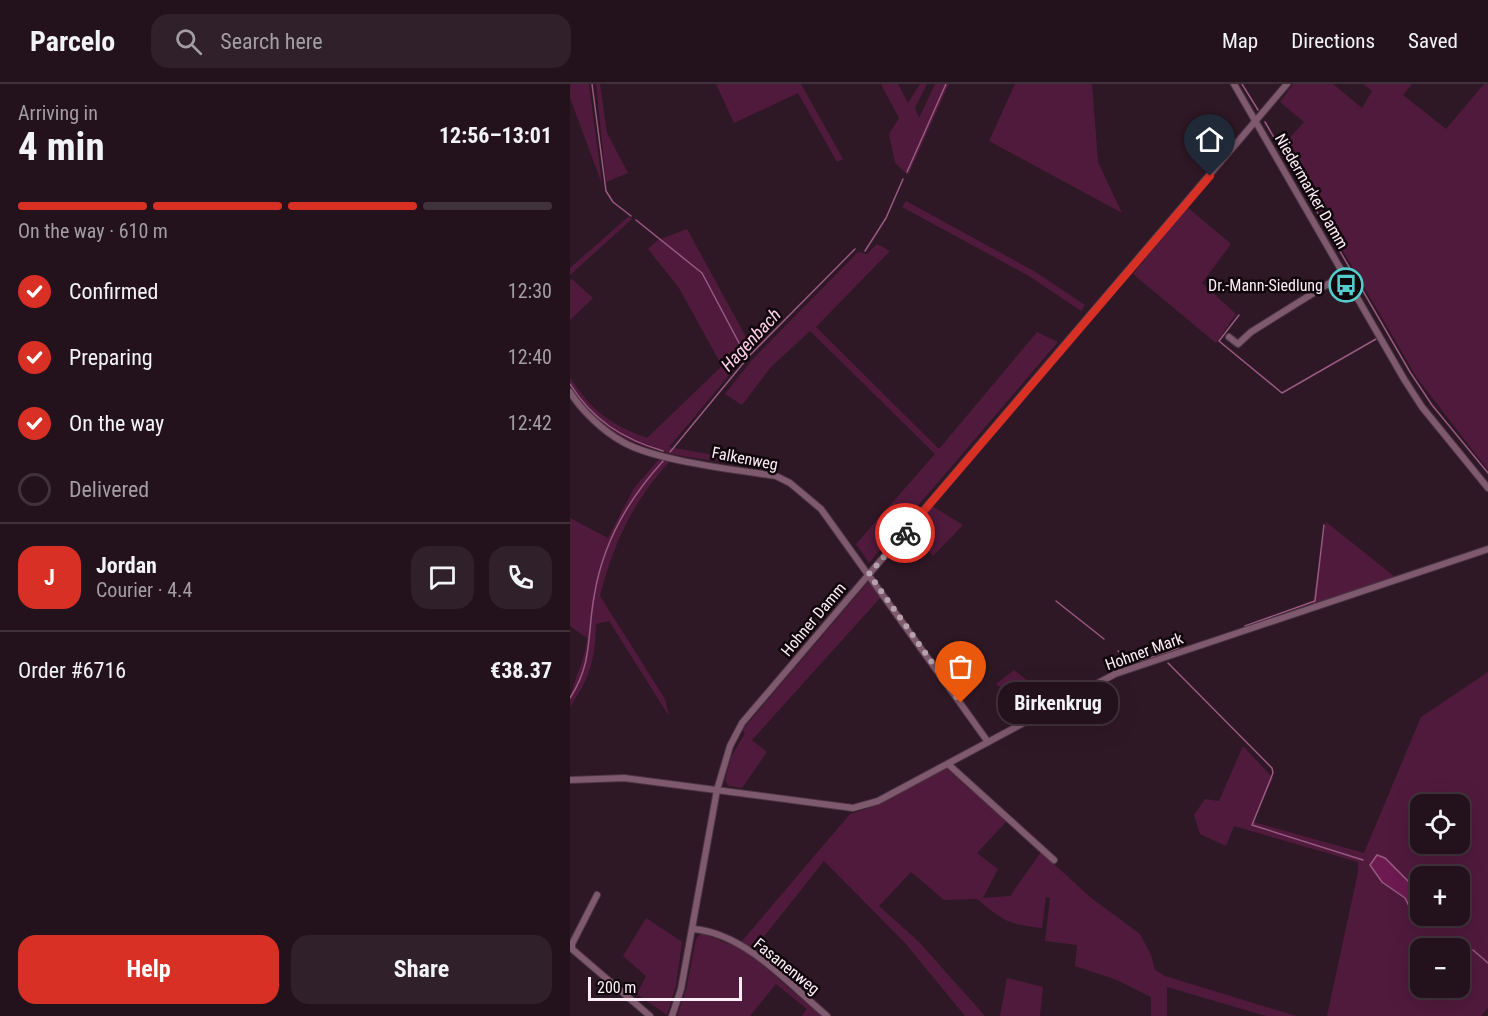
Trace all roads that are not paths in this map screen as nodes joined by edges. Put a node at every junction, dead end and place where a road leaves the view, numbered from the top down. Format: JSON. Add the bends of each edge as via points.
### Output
{"nodes":[{"id":1,"x":1234,"y":84,"type":"edge"},
{"id":2,"x":1287,"y":84,"type":"edge"},
{"id":3,"x":1257,"y":122,"type":"junction"},
{"id":4,"x":1344,"y":274,"type":"junction"},
{"id":5,"x":1229,"y":337,"type":"dead end"},
{"id":6,"x":570,"y":392,"type":"edge"},
{"id":7,"x":1488,"y":488,"type":"edge"},
{"id":8,"x":1488,"y":549,"type":"edge"},
{"id":9,"x":869,"y":574,"type":"junction"},
{"id":10,"x":987,"y":742,"type":"junction"},
{"id":11,"x":948,"y":764,"type":"junction"},
{"id":12,"x":570,"y":780,"type":"edge"},
{"id":13,"x":717,"y":790,"type":"junction"},
{"id":14,"x":1054,"y":860,"type":"dead end"},
{"id":15,"x":597,"y":895,"type":"dead end"},
{"id":16,"x":694,"y":929,"type":"junction"},
{"id":17,"x":650,"y":1016,"type":"edge"},
{"id":18,"x":672,"y":1016,"type":"edge"},
{"id":19,"x":827,"y":1016,"type":"edge"}],
"edges":[{"from":1,"to":3,"type":"street","name":"Niedermarker Damm"},
{"from":2,"to":3,"type":"street","name":"Hohner Damm"},
{"from":3,"to":4,"type":"street","name":"Niedermarker Damm"},
{"from":3,"to":9,"type":"street","name":"Hohner Damm"},
{"from":4,"to":5,"type":"street","via":[[1238,344]]},
{"from":4,"to":7,"type":"street","name":"Niedermarker Damm","via":[[1422,407]]},
{"from":6,"to":9,"type":"street","name":"Falkenweg","via":[[624,443],[662,456],[776,476],[790,483],[821,509]]},
{"from":8,"to":10,"type":"street","name":"Hohner Mark","via":[[1115,674]]},
{"from":9,"to":10,"type":"street","name":"Falkenweg"},
{"from":9,"to":13,"type":"street","name":"Hohner Damm","via":[[742,723],[730,746]]},
{"from":10,"to":11,"type":"street","name":"Hohner Mark"},
{"from":11,"to":13,"type":"street","name":"Hohner Mark","via":[[878,801],[853,808]]},
{"from":11,"to":14,"type":"street"},
{"from":12,"to":13,"type":"street","name":"Hohner Mark","via":[[624,778]]},
{"from":13,"to":16,"type":"street","name":"Hohner Damm"},
{"from":15,"to":17,"type":"street","via":[[572,949]]},
{"from":16,"to":18,"type":"street","name":"Hohner Damm"},
{"from":16,"to":19,"type":"street","name":"Fasanenweg","via":[[753,953]]}]}
